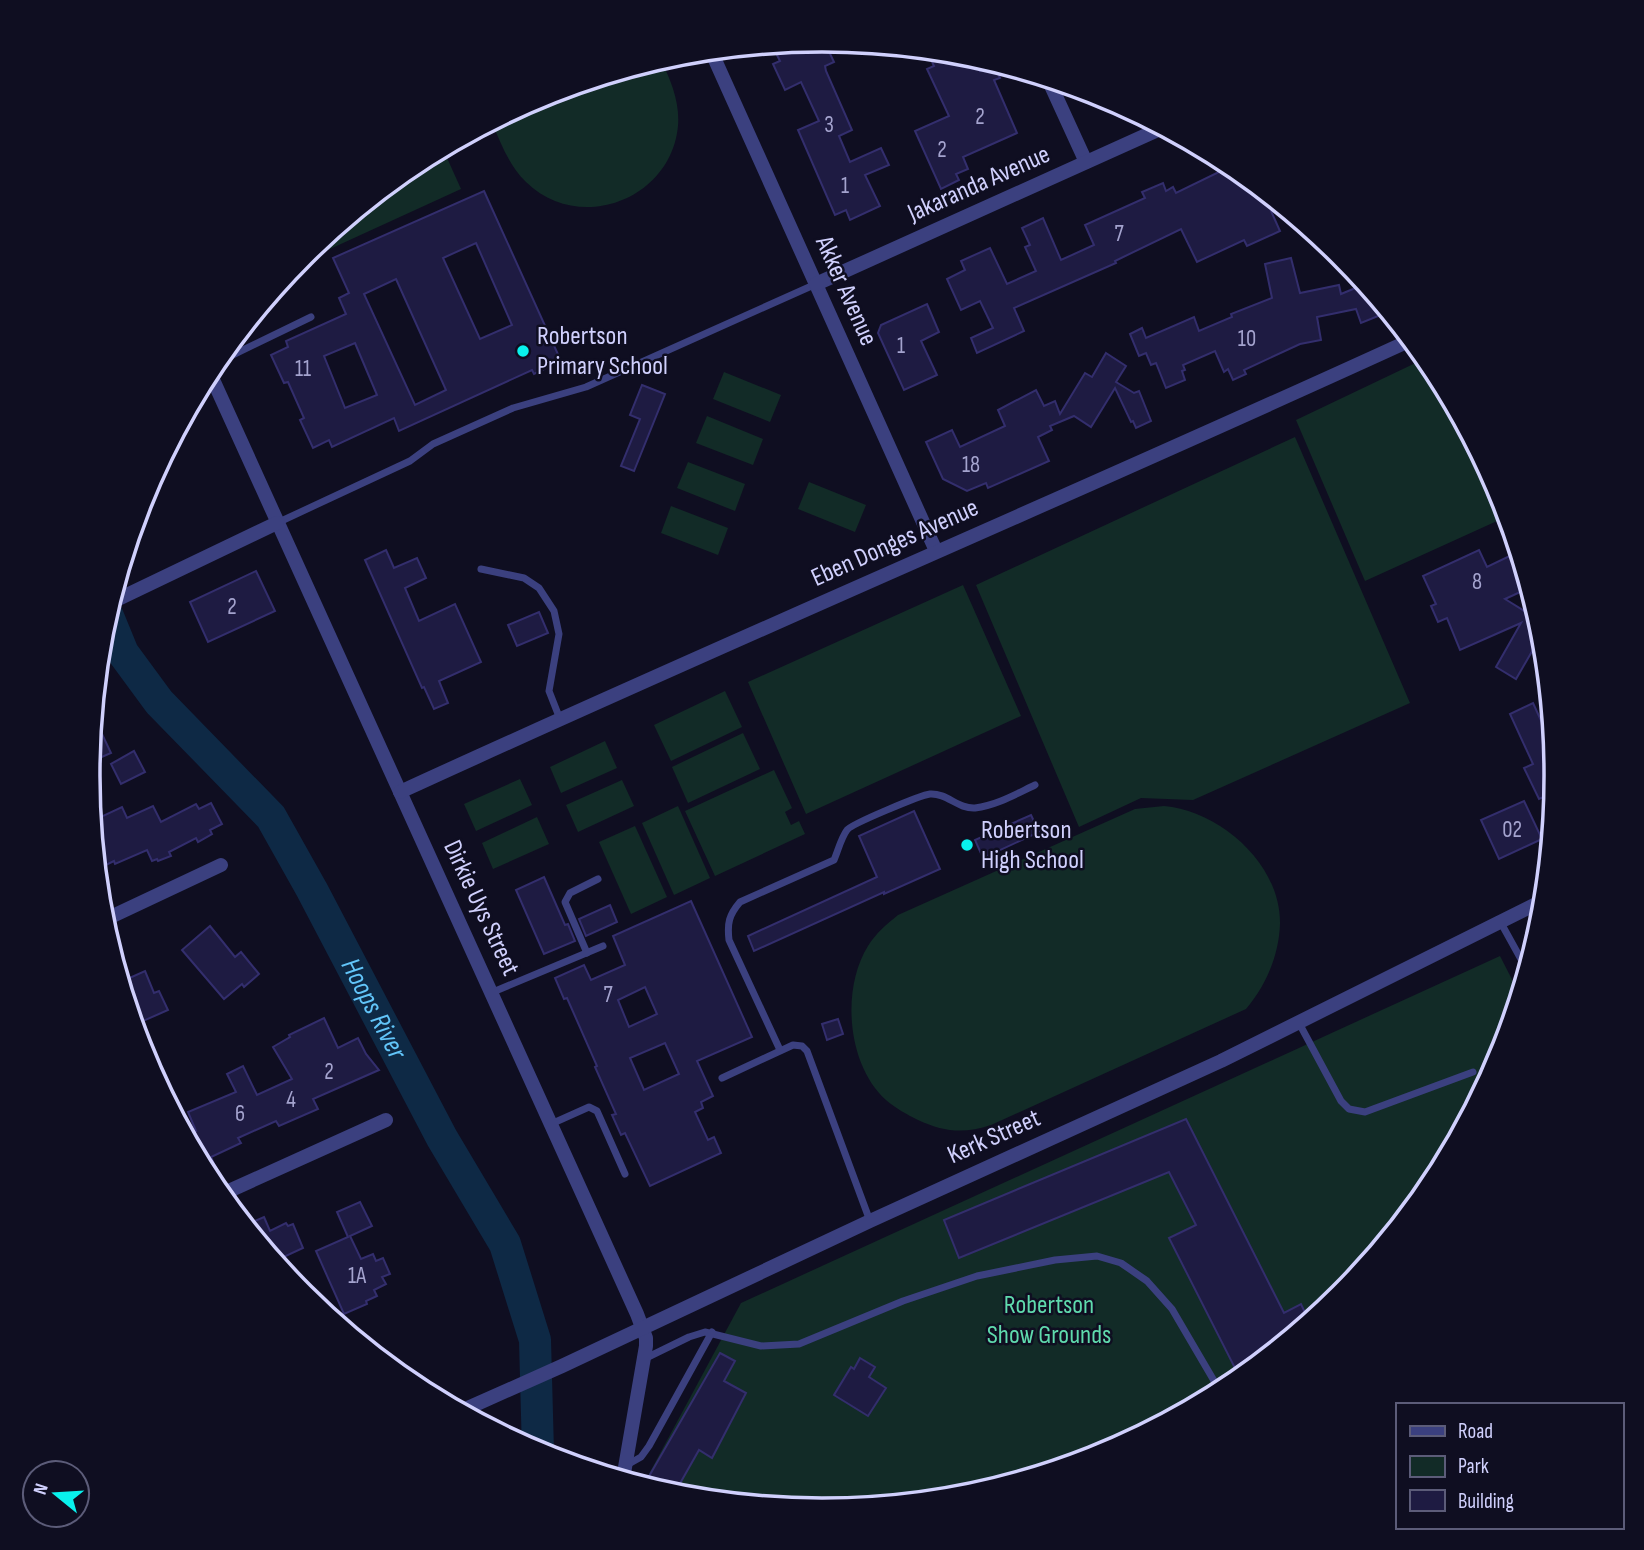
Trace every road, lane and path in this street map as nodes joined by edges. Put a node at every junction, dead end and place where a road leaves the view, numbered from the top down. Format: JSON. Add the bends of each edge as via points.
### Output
{"nodes":[{"id":1,"x":715,"y":61,"type":"edge"},
{"id":2,"x":1053,"y":91,"type":"edge"},
{"id":3,"x":1152,"y":132,"type":"edge"},
{"id":4,"x":1086,"y":162,"type":"junction"},
{"id":5,"x":816,"y":284,"type":"junction"},
{"id":6,"x":311,"y":317,"type":"dead end"},
{"id":7,"x":1401,"y":344,"type":"edge"},
{"id":8,"x":236,"y":354,"type":"edge"},
{"id":9,"x":215,"y":384,"type":"edge"},
{"id":10,"x":277,"y":523,"type":"junction"},
{"id":11,"x":936,"y":551,"type":"junction"},
{"id":12,"x":481,"y":569,"type":"dead end"},
{"id":13,"x":122,"y":598,"type":"edge"},
{"id":14,"x":560,"y":720,"type":"junction"},
{"id":15,"x":1035,"y":785,"type":"dead end"},
{"id":16,"x":400,"y":792,"type":"junction"},
{"id":17,"x":221,"y":865,"type":"dead end"},
{"id":18,"x":598,"y":879,"type":"dead end"},
{"id":19,"x":1532,"y":906,"type":"edge"},
{"id":20,"x":113,"y":916,"type":"edge"},
{"id":21,"x":1501,"y":923,"type":"junction"},
{"id":22,"x":603,"y":946,"type":"dead end"},
{"id":23,"x":587,"y":953,"type":"junction"},
{"id":24,"x":1521,"y":959,"type":"edge"},
{"id":25,"x":493,"y":992,"type":"junction"},
{"id":26,"x":1299,"y":1023,"type":"junction"},
{"id":27,"x":780,"y":1050,"type":"junction"},
{"id":28,"x":1473,"y":1072,"type":"dead end"},
{"id":29,"x":722,"y":1077,"type":"dead end"},
{"id":30,"x":386,"y":1120,"type":"dead end"},
{"id":31,"x":551,"y":1124,"type":"junction"},
{"id":32,"x":625,"y":1174,"type":"dead end"},
{"id":33,"x":231,"y":1190,"type":"edge"},
{"id":34,"x":870,"y":1221,"type":"junction"},
{"id":35,"x":642,"y":1326,"type":"junction"},
{"id":36,"x":712,"y":1332,"type":"junction"},
{"id":37,"x":644,"y":1359,"type":"junction"},
{"id":38,"x":1214,"y":1381,"type":"edge"},
{"id":39,"x":471,"y":1406,"type":"edge"},
{"id":40,"x":624,"y":1470,"type":"edge"},
{"id":41,"x":626,"y":1470,"type":"edge"}],
"edges":[{"from":1,"to":5,"type":"street","name":"Akker Avenue"},
{"from":2,"to":4,"type":"street"},
{"from":3,"to":4,"type":"street","name":"Jakaranda Avenue"},
{"from":4,"to":5,"type":"street","name":"Jakaranda Avenue"},
{"from":5,"to":10,"type":"lane","via":[[586,387],[513,408]]},
{"from":5,"to":11,"type":"street","name":"Akker Avenue"},
{"from":6,"to":8,"type":"lane"},
{"from":7,"to":11,"type":"street","name":"Eben Donges Avenue"},
{"from":9,"to":10,"type":"street","name":"Dirkie Uys Street"},
{"from":10,"to":13,"type":"street"},
{"from":10,"to":16,"type":"street","name":"Dirkie Uys Street"},
{"from":11,"to":14,"type":"street","name":"Eben Donges Avenue"},
{"from":12,"to":14,"type":"lane","via":[[524,578],[539,588],[554,611],[559,634],[549,691]]},
{"from":14,"to":16,"type":"street","name":"Eben Donges Avenue"},
{"from":15,"to":27,"type":"lane","via":[[992,805],[971,808],[929,794],[858,822],[847,830],[834,860],[740,902],[727,925],[729,940]]},
{"from":16,"to":25,"type":"street","name":"Dirkie Uys Street"},
{"from":17,"to":20,"type":"street"},
{"from":18,"to":23,"type":"lane","via":[[570,893],[565,902]]},
{"from":19,"to":21,"type":"street","name":"Kerk Street"},
{"from":21,"to":24,"type":"lane"},
{"from":21,"to":26,"type":"street","name":"Kerk Street"},
{"from":22,"to":23,"type":"lane"},
{"from":23,"to":25,"type":"lane"},
{"from":25,"to":31,"type":"street","name":"Dirkie Uys Street"},
{"from":26,"to":28,"type":"lane","via":[[1349,1109],[1365,1112]]},
{"from":26,"to":34,"type":"street","name":"Kerk Street"},
{"from":27,"to":29,"type":"lane"},
{"from":27,"to":34,"type":"lane","via":[[798,1044],[807,1051]]},
{"from":30,"to":33,"type":"street"},
{"from":31,"to":32,"type":"lane","via":[[593,1108]]},
{"from":31,"to":35,"type":"street","name":"Dirkie Uys Street"},
{"from":34,"to":35,"type":"street","name":"Kerk Street"},
{"from":35,"to":37,"type":"street","name":"Dirkie Uys Street"},
{"from":35,"to":39,"type":"street","name":"Kerk Street"},
{"from":36,"to":37,"type":"lane","via":[[699,1333]]},
{"from":36,"to":38,"type":"lane","via":[[761,1346],[799,1344],[977,1276],[1055,1259],[1097,1256],[1121,1262],[1147,1280],[1172,1309]]},
{"from":36,"to":41,"type":"lane","via":[[649,1446]]},
{"from":37,"to":40,"type":"street","name":"Dirkie Uys Street"}]}
